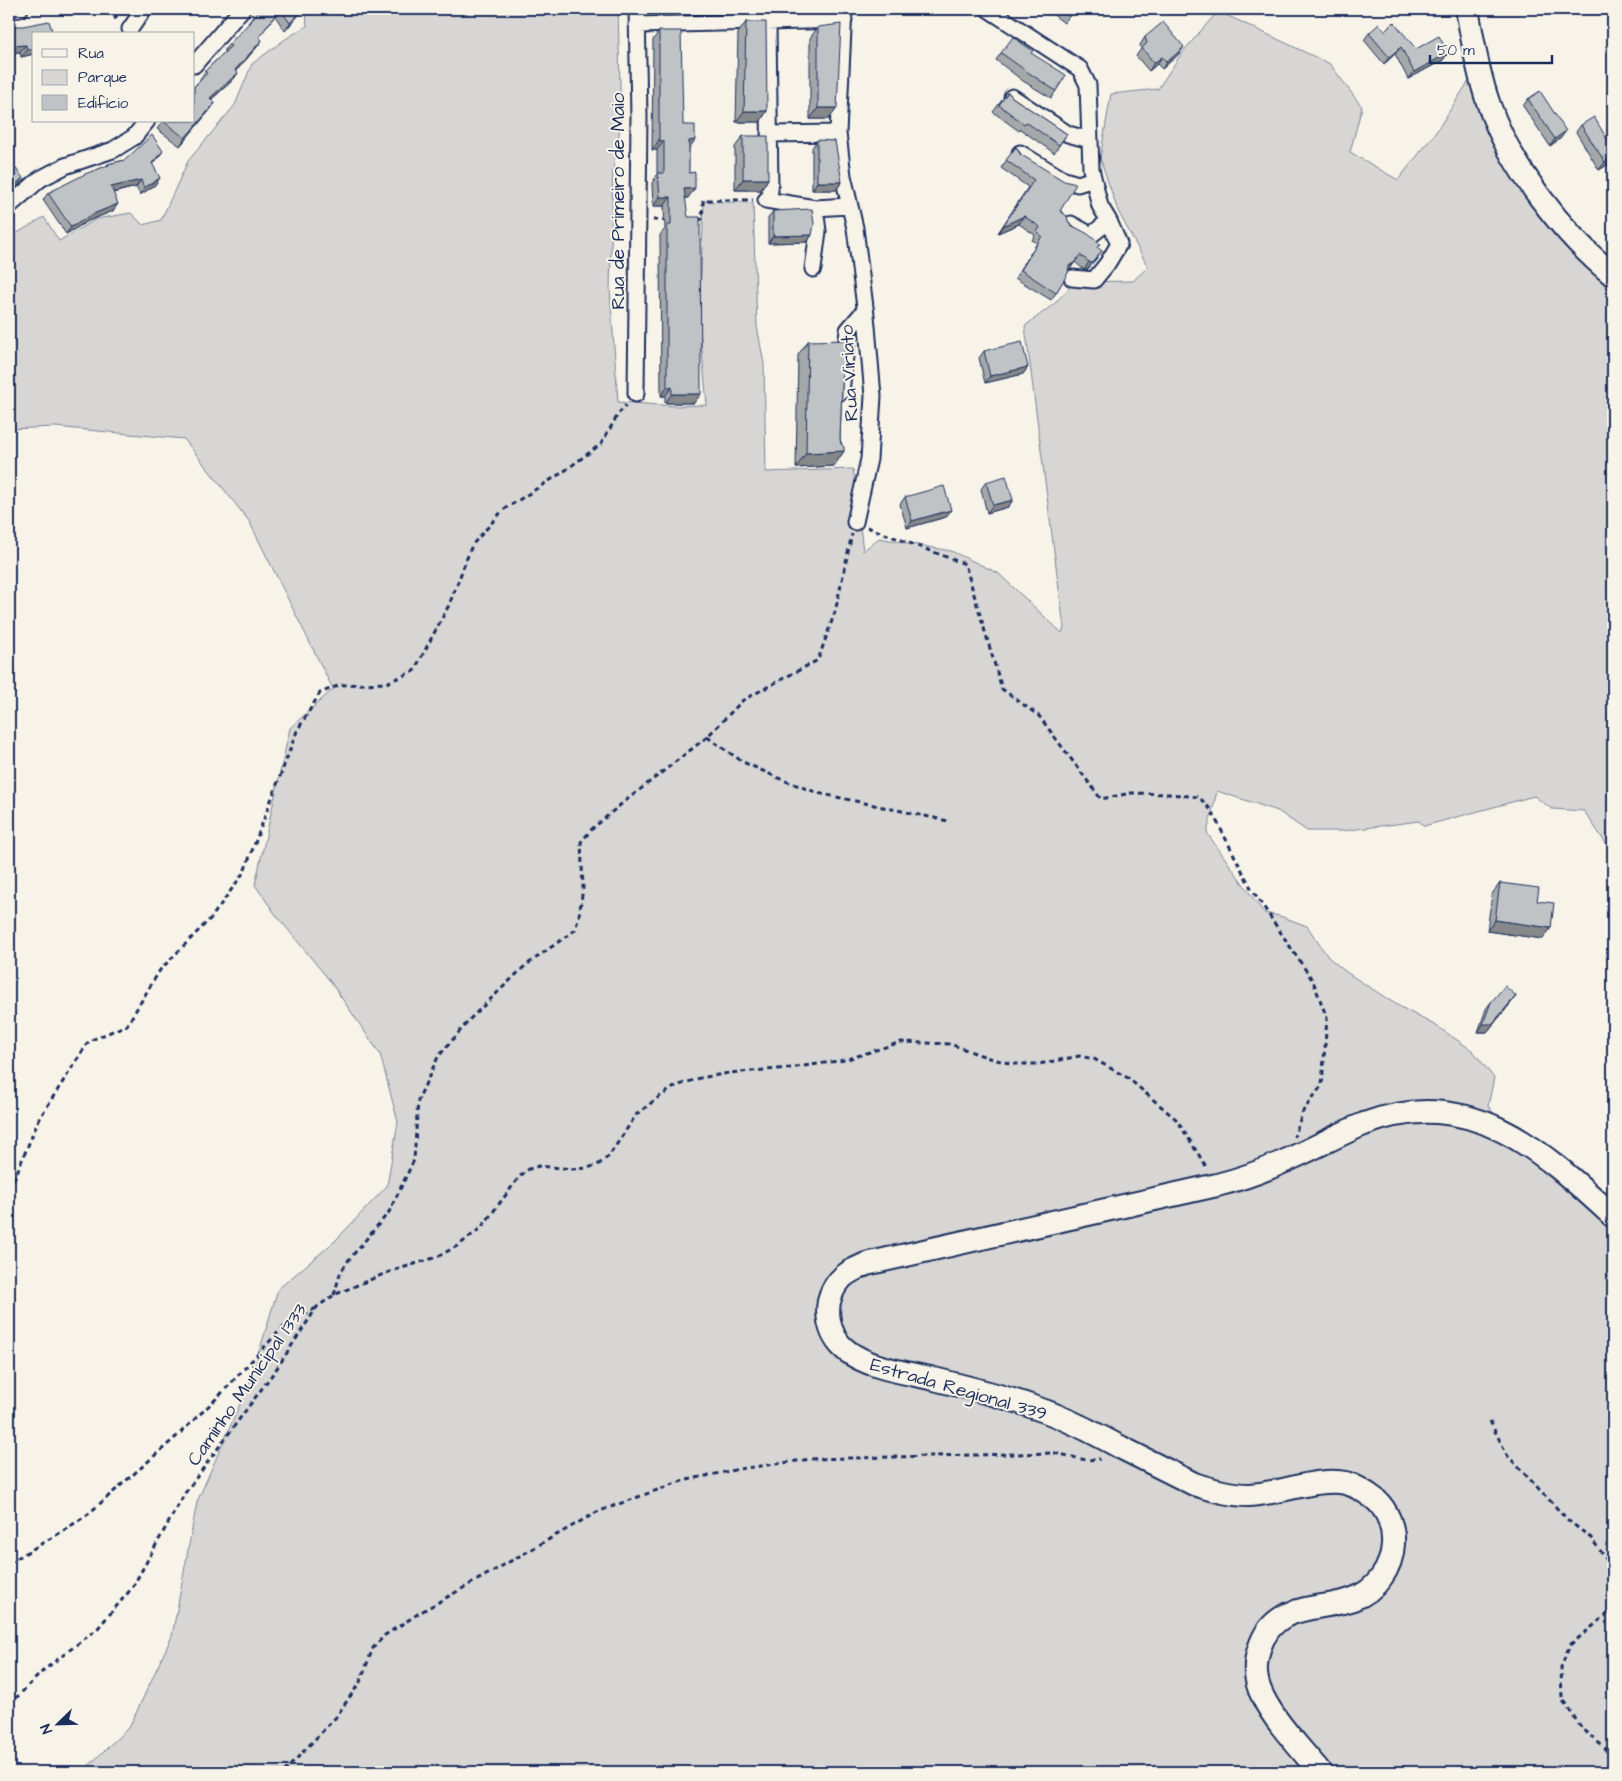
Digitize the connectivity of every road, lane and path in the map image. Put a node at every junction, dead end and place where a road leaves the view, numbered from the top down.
1 (20, 9) edge
2 (100, 9) edge
3 (105, 9) edge
4 (144, 9) edge
5 (242, 9) edge
6 (637, 9) edge
7 (988, 9) edge
8 (1467, 9) edge
9 (9, 10) edge
10 (844, 14) edge
11 (768, 22) junction
12 (637, 25) junction
13 (130, 29) dead end
14 (195, 64) edge
15 (1012, 97) edge
16 (146, 122) edge
17 (838, 133) junction
18 (769, 134) junction
19 (1090, 140) junction
20 (1020, 153) edge
21 (1093, 179) junction
22 (768, 196) junction
23 (9, 206) edge
24 (849, 206) junction
25 (816, 208) junction
26 (638, 220) junction
27 (674, 220) edge
28 (692, 220) edge
29 (1109, 221) junction
30 (1071, 224) edge
31 (813, 269) dead end
32 (1613, 275) edge
33 (1072, 278) dead end
34 (865, 310) junction
35 (636, 394) joint
36 (841, 406) edge
37 (854, 522) junction
38 (707, 737) junction
39 (948, 821) dead end
40 (1285, 1162) junction
41 (1217, 1185) junction
42 (9, 1188) edge
43 (1613, 1216) edge
44 (334, 1295) junction
45 (317, 1307) junction
46 (1490, 1421) dead end
47 (1123, 1449) junction
48 (9, 1563) edge
49 (1613, 1568) edge
50 (1613, 1605) edge
51 (9, 1705) edge
52 (1613, 1765) edge
53 (284, 1772) edge
54 (1320, 1772) edge

1 - 9 street
2 - 3 path
4 - 13 street
5 - 14 street
6 - 12 street, Rua de Primeiro de Maio
7 - 19 street
8 - 32 main road
10 - 11 street
10 - 17 street, Rua Viriato
11 - 12 street
11 - 18 street
12 - 26 street, Rua de Primeiro de Maio
15 - 19 street
16 - 23 street
17 - 18 street
17 - 24 street, Rua Viriato
18 - 22 street
19 - 21 street
20 - 21 street
21 - 29 street
22 - 25 street
22 - 28 path
24 - 25 street
24 - 34 street, Rua Viriato
25 - 31 street
26 - 27 path
26 - 35 street, Rua de Primeiro de Maio
29 - 30 street
29 - 33 street
34 - 36 street, Rua Viriato
34 - 37 street, Rua Viriato
35 - 42 path
37 - 38 path
37 - 40 path
38 - 39 path
38 - 44 path
40 - 41 main road, Estrada Regional 339
40 - 43 main road, Estrada Regional 339
41 - 44 path, Caminho Municipal 1333
41 - 47 main road, Estrada Regional 339
44 - 45 path, Caminho Municipal 1333
45 - 48 path
45 - 51 path, Caminho Municipal 1333
46 - 49 path
47 - 53 path
47 - 54 main road, Estrada Regional 339
50 - 52 path

